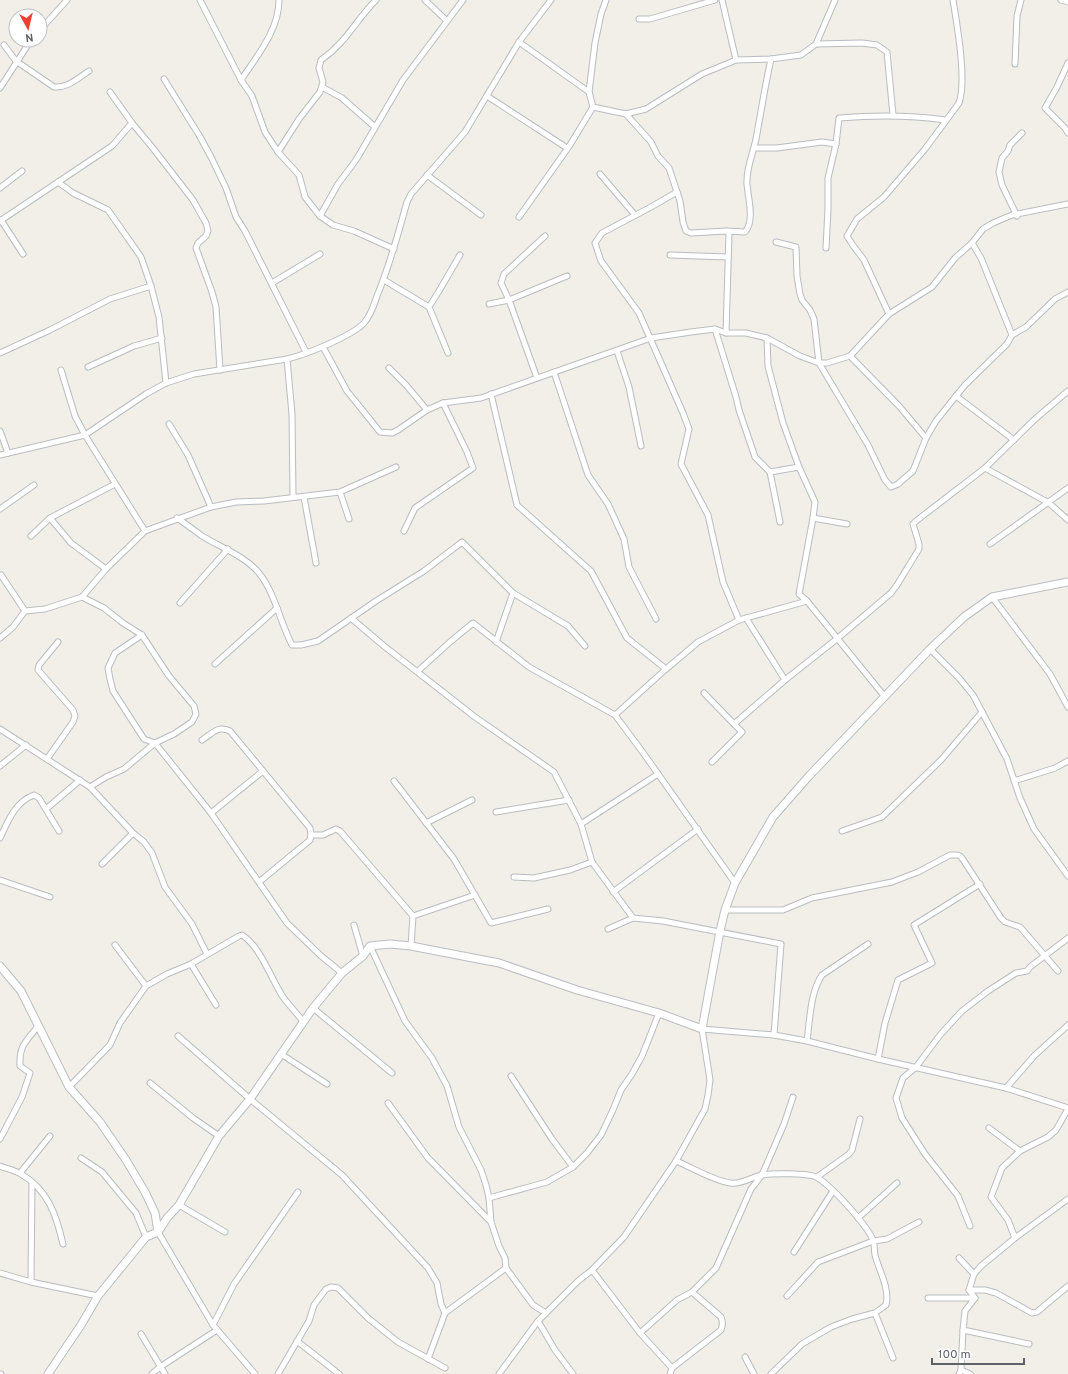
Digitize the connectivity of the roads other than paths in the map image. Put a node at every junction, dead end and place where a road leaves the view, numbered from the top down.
1 (66, 0) edge
2 (200, 0) edge
3 (279, 0) edge
4 (376, 0) edge
5 (425, 0) edge
6 (463, 0) edge
7 (551, 0) edge
8 (606, 0) edge
9 (714, 0) edge
10 (722, 0) edge
11 (835, 0) edge
12 (953, 0) edge
13 (1021, 0) edge
14 (1061, 0) edge
15 (1068, 2) edge
16 (640, 19) dead end
17 (48, 21) edge
18 (447, 21) junction
19 (519, 42) junction
20 (816, 44) junction
21 (4, 45) dead end
22 (25, 48) edge
23 (736, 60) junction
24 (771, 60) junction
25 (16, 61) junction
26 (1068, 63) edge
27 (1015, 64) dead end
28 (89, 71) dead end
29 (164, 80) dead end
30 (241, 80) junction
31 (322, 87) junction
32 (0, 88) edge
33 (110, 92) dead end
34 (589, 92) junction
35 (487, 96) junction
36 (593, 107) junction
37 (626, 114) junction
38 (893, 115) junction
39 (946, 120) junction
40 (132, 124) junction
41 (375, 127) junction
42 (1022, 133) dead end
43 (1068, 133) edge
44 (836, 144) junction
45 (567, 148) junction
46 (754, 148) junction
47 (278, 152) junction
48 (22, 171) dead end
49 (600, 174) dead end
50 (427, 175) junction
51 (58, 182) junction
52 (0, 188) edge
53 (677, 192) junction
54 (1068, 204) edge
55 (481, 215) dead end
56 (635, 215) junction
57 (320, 216) junction
58 (1016, 216) junction
59 (519, 217) dead end
60 (1, 220) edge
61 (726, 231) junction
62 (545, 236) dead end
63 (776, 242) dead end
64 (972, 243) junction
65 (826, 248) dead end
66 (394, 249) junction
67 (23, 254) dead end
68 (320, 254) dead end
69 (460, 255) dead end
70 (670, 255) dead end
71 (728, 257) junction
72 (567, 276) dead end
73 (384, 280) junction
74 (272, 283) junction
75 (151, 286) junction
76 (1068, 292) edge
77 (509, 300) junction
78 (488, 304) dead end
79 (429, 306) junction
80 (889, 314) junction
81 (715, 329) junction
82 (726, 332) junction
83 (1012, 336) junction
84 (162, 338) junction
85 (651, 338) junction
86 (767, 338) junction
87 (323, 347) junction
88 (617, 351) junction
89 (306, 352) junction
90 (0, 353) edge
91 (448, 353) dead end
92 (850, 356) junction
93 (287, 359) junction
94 (819, 363) junction
95 (88, 367) dead end
96 (389, 368) dead end
97 (61, 370) dead end
98 (220, 370) junction
99 (554, 372) junction
100 (537, 378) junction
101 (166, 383) junction
102 (1068, 391) edge
103 (491, 394) junction
104 (956, 396) junction
105 (443, 403) junction
106 (427, 410) junction
107 (169, 424) dead end
108 (0, 431) edge
109 (85, 436) junction
110 (926, 438) junction
111 (1014, 440) junction
112 (641, 446) dead end
113 (8, 453) junction
114 (0, 454) edge
115 (396, 467) dead end
116 (799, 467) junction
117 (985, 468) junction
118 (770, 472) junction
119 (115, 484) junction
120 (34, 485) dead end
121 (1068, 488) edge
122 (340, 492) junction
123 (293, 497) junction
124 (304, 497) junction
125 (1049, 503) junction
126 (211, 507) junction
127 (0, 509) edge
128 (50, 518) junction
129 (177, 518) junction
130 (813, 518) junction
131 (349, 519) dead end
132 (1068, 520) edge
133 (780, 522) dead end
134 (847, 524) dead end
135 (145, 531) junction
136 (404, 531) dead end
137 (31, 536) dead end
138 (990, 544) dead end
139 (228, 548) junction
140 (316, 563) dead end
141 (106, 570) junction
142 (1, 575) edge
143 (1068, 582) edge
144 (513, 593) junction
145 (82, 597) junction
146 (992, 597) junction
147 (807, 602) junction
148 (180, 603) dead end
149 (277, 608) junction
150 (25, 611) junction
151 (351, 618) junction
152 (746, 618) junction
153 (656, 619) dead end
154 (739, 620) junction
155 (142, 635) junction
156 (0, 638) edge
157 (838, 638) junction
158 (58, 642) dead end
159 (496, 642) junction
160 (585, 646) dead end
161 (930, 649) junction
162 (215, 664) dead end
163 (666, 669) junction
164 (418, 671) junction
165 (785, 680) junction
166 (704, 693) dead end
167 (885, 697) junction
168 (1068, 707) edge
169 (982, 712) junction
170 (615, 715) junction
171 (734, 724) junction
172 (0, 729) edge
173 (202, 740) dead end
174 (155, 743) junction
175 (26, 745) junction
176 (47, 759) junction
177 (1068, 761) edge
178 (712, 762) dead end
179 (0, 766) edge
180 (263, 771) junction
181 (658, 774) junction
182 (80, 780) junction
183 (394, 781) dead end
184 (1014, 781) junction
185 (90, 787) junction
186 (472, 800) dead end
187 (569, 800) junction
188 (46, 809) junction
189 (496, 812) dead end
190 (212, 813) junction
191 (426, 823) junction
192 (581, 824) junction
193 (698, 830) junction
194 (59, 831) dead end
195 (842, 831) dead end
196 (133, 833) junction
197 (311, 835) junction
198 (0, 838) edge
199 (592, 862) junction
200 (102, 864) dead end
201 (1068, 876) edge
202 (514, 877) dead end
203 (0, 880) edge
204 (259, 882) junction
205 (735, 883) junction
206 (980, 884) junction
207 (613, 892) junction
208 (475, 895) junction
209 (50, 897) dead end
210 (548, 909) dead end
211 (725, 910) junction
212 (413, 916) junction
213 (633, 918) junction
214 (354, 925) dead end
215 (608, 929) dead end
216 (720, 931) junction
217 (1068, 938) edge
218 (868, 944) dead end
219 (115, 945) dead end
220 (370, 946) junction
221 (411, 946) junction
222 (207, 954) junction
223 (1045, 955) junction
224 (363, 956) junction
225 (190, 964) junction
226 (0, 966) edge
227 (1058, 972) dead end
228 (342, 973) junction
229 (146, 986) junction
230 (216, 1005) dead end
231 (313, 1008) junction
232 (659, 1013) junction
233 (303, 1021) junction
234 (1068, 1025) edge
235 (38, 1026) junction
236 (702, 1029) junction
237 (774, 1035) junction
238 (178, 1036) dead end
239 (807, 1041) junction
240 (281, 1054) junction
241 (878, 1059) junction
242 (916, 1067) junction
243 (392, 1073) dead end
244 (511, 1076) dead end
245 (150, 1083) dead end
246 (327, 1084) dead end
247 (68, 1087) junction
248 (1006, 1088) junction
249 (793, 1097) dead end
250 (250, 1099) junction
251 (388, 1103) dead end
252 (1068, 1109) edge
253 (860, 1119) dead end
254 (989, 1128) dead end
255 (50, 1136) dead end
256 (219, 1136) junction
257 (0, 1139) edge
258 (1020, 1151) junction
259 (81, 1158) dead end
260 (676, 1161) junction
261 (0, 1166) edge
262 (573, 1167) junction
263 (20, 1173) junction
264 (762, 1175) junction
265 (817, 1178) junction
266 (32, 1182) junction
267 (897, 1183) dead end
268 (833, 1191) junction
269 (298, 1192) dead end
270 (489, 1198) junction
271 (1068, 1199) edge
272 (179, 1205) junction
273 (858, 1218) junction
274 (491, 1222) junction
275 (919, 1222) dead end
276 (970, 1226) dead end
277 (158, 1232) junction
278 (225, 1232) dead end
279 (146, 1237) junction
280 (1015, 1238) junction
281 (873, 1241) junction
282 (63, 1244) dead end
283 (794, 1252) dead end
284 (959, 1258) dead end
285 (506, 1268) junction
286 (592, 1270) junction
287 (0, 1273) edge
288 (974, 1274) junction
289 (31, 1282) junction
290 (1068, 1286) edge
291 (969, 1290) junction
292 (692, 1292) junction
293 (98, 1296) junction
294 (787, 1296) dead end
295 (928, 1298) dead end
296 (975, 1298) junction
297 (445, 1313) junction
298 (546, 1313) junction
299 (875, 1313) junction
300 (538, 1321) junction
301 (213, 1325) junction
302 (217, 1330) junction
303 (963, 1330) junction
304 (640, 1333) junction
305 (141, 1334) dead end
306 (297, 1341) junction
307 (1029, 1344) dead end
308 (745, 1357) dead end
309 (893, 1358) dead end
310 (428, 1359) junction
311 (160, 1367) junction
312 (444, 1368) dead end
313 (672, 1368) junction
314 (960, 1372) edge
315 (48, 1374) edge
316 (152, 1374) edge
317 (165, 1374) edge
318 (254, 1374) edge
319 (278, 1374) edge
320 (339, 1374) edge
321 (499, 1374) edge
322 (573, 1374) edge
323 (670, 1374) edge
324 (754, 1374) edge
325 (771, 1374) edge
326 (970, 1374) edge

1 - 17 street
2 - 30 street
3 - 30 street
4 - 31 street
5 - 18 street
6 - 18 street
7 - 19 street
8 - 34 street
9 - 16 street
10 - 23 street
11 - 20 street
12 - 39 street
13 - 27 street
14 - 15 street
18 - 41 street
19 - 34 street
19 - 35 street
20 - 24 street
20 - 38 street
21 - 25 street
22 - 25 street
23 - 24 street
23 - 37 street
24 - 46 street
25 - 28 street
25 - 32 street
26 - 43 street
29 - 74 street
30 - 47 street
31 - 41 street
31 - 47 street
33 - 40 street
34 - 36 street
35 - 45 street
35 - 50 street
36 - 37 street
36 - 45 street
37 - 53 street
38 - 39 street
38 - 44 street
39 - 80 street
40 - 51 street
40 - 98 street
41 - 57 street
42 - 58 street
44 - 46 street
44 - 65 street
45 - 59 street
46 - 61 street
47 - 57 street
48 - 52 street
49 - 56 street
50 - 55 street
50 - 66 street
51 - 60 street
51 - 75 street
53 - 56 street
53 - 61 street
54 - 58 street
56 - 85 street
57 - 66 street
58 - 64 street
60 - 67 street
61 - 71 street
62 - 77 street
63 - 94 street
64 - 80 street
64 - 83 street
66 - 73 street
68 - 74 street
69 - 79 street
70 - 71 street
71 - 82 street
72 - 77 street
73 - 79 street
73 - 87 street
74 - 89 street
75 - 84 street
75 - 90 street
76 - 83 street
77 - 78 street
77 - 100 street
79 - 91 street
80 - 92 street
81 - 82 street
81 - 85 street
81 - 118 street
82 - 86 street
83 - 104 street
84 - 95 street
84 - 101 street
85 - 88 street
85 - 154 street
86 - 94 street
86 - 116 street
87 - 89 street
87 - 106 street
88 - 99 street
88 - 112 street
89 - 93 street
92 - 94 street
92 - 110 street
93 - 98 street
93 - 123 street
94 - 110 street
96 - 106 street
97 - 109 street
98 - 101 street
99 - 100 street
99 - 153 street
100 - 103 street
101 - 109 street
102 - 111 street
103 - 105 street
103 - 163 street
104 - 110 street
104 - 111 street
105 - 106 street
105 - 136 street
107 - 126 street
108 - 113 street
109 - 113 street
109 - 119 street
111 - 117 street
113 - 114 street
115 - 122 street
116 - 118 street
116 - 130 street
117 - 125 street
117 - 157 street
118 - 133 street
119 - 128 street
119 - 135 street
120 - 127 street
121 - 125 street
122 - 124 street
122 - 131 street
123 - 124 street
123 - 126 street
124 - 140 street
125 - 132 street
125 - 138 street
126 - 129 street
128 - 137 street
128 - 141 street
129 - 135 street
129 - 139 street
130 - 134 street
130 - 147 street
135 - 141 street
139 - 148 street
139 - 149 street
141 - 145 street
142 - 150 street
143 - 146 street
144 - 151 street
144 - 159 street
144 - 160 street
145 - 150 street
145 - 155 street
146 - 161 street
146 - 168 street
147 - 152 street
147 - 157 street
149 - 151 street
149 - 162 street
150 - 156 street
151 - 164 street
152 - 154 street
152 - 165 street
154 - 163 street
155 - 174 street
155 - 174 street
157 - 165 street
157 - 167 street
158 - 176 street
159 - 164 street
159 - 170 street
161 - 167 street
161 - 169 street
163 - 170 street
164 - 187 street
165 - 171 street
166 - 171 street
167 - 205 street
169 - 184 street
169 - 195 street
170 - 181 street
171 - 178 street
172 - 175 street
173 - 180 street
174 - 185 street
174 - 190 street
175 - 176 street
175 - 179 street
176 - 182 street
177 - 184 street
180 - 190 street
180 - 197 street
181 - 192 street
181 - 193 street
182 - 185 street
182 - 188 street
183 - 191 street
184 - 201 street
185 - 196 street
186 - 191 street
187 - 189 street
187 - 192 street
188 - 194 street
188 - 198 street
190 - 204 street
191 - 208 street
192 - 199 street
193 - 205 street
193 - 207 street
196 - 200 street
196 - 222 street
197 - 204 street
197 - 212 street
199 - 202 street
199 - 207 street
203 - 209 street
204 - 228 street
205 - 211 street
206 - 211 street
206 - 223 street
206 - 241 street
207 - 213 street
208 - 210 street
208 - 212 street
211 - 216 street
212 - 221 street
213 - 215 street
213 - 216 street
214 - 224 street
216 - 236 street
216 - 237 street
217 - 223 street
218 - 239 street
219 - 229 street
220 - 221 street
220 - 224 street
220 - 270 street
221 - 232 street
222 - 225 street
222 - 233 street
223 - 227 street
223 - 242 street
224 - 228 street
225 - 229 street
225 - 230 street
226 - 235 street
228 - 231 street
229 - 247 street
231 - 233 street
231 - 243 street
232 - 236 street
232 - 262 street
233 - 240 street
234 - 248 street
235 - 247 street
235 - 257 street
236 - 237 street
236 - 260 street
237 - 239 street
238 - 250 street
239 - 241 street
240 - 246 street
240 - 250 street
241 - 242 street
242 - 248 street
242 - 276 street
244 - 262 street
245 - 256 street
247 - 277 street
248 - 252 street
249 - 264 street
250 - 256 street
250 - 297 street
251 - 274 street
252 - 258 street
253 - 265 street
254 - 258 street
255 - 263 street
256 - 272 street
258 - 280 street
259 - 279 street
260 - 264 street
260 - 286 street
261 - 263 street
262 - 270 street
263 - 266 street
264 - 265 street
264 - 292 street
265 - 268 street
266 - 282 street
266 - 289 street
267 - 273 street
268 - 273 street
268 - 283 street
269 - 301 street
270 - 274 street
271 - 280 street
272 - 277 street
272 - 278 street
273 - 281 street
274 - 285 street
275 - 281 street
277 - 279 street
277 - 301 street
279 - 293 street
280 - 288 street
281 - 294 street
281 - 299 street
284 - 288 street
285 - 297 street
285 - 298 street
286 - 298 street
286 - 304 street
287 - 289 street
288 - 291 street
289 - 293 street
290 - 291 street
291 - 296 street
292 - 304 street
292 - 313 street
293 - 315 street
295 - 296 street
296 - 303 street
297 - 310 street
298 - 300 street
299 - 309 street
299 - 325 street
300 - 321 street
300 - 322 street
301 - 302 street
302 - 311 street
302 - 318 street
303 - 307 street
303 - 314 street
304 - 313 street
305 - 311 street
306 - 310 street
306 - 319 street
306 - 320 street
308 - 324 street
310 - 312 street
311 - 316 street
311 - 317 street
313 - 323 street
314 - 326 street

